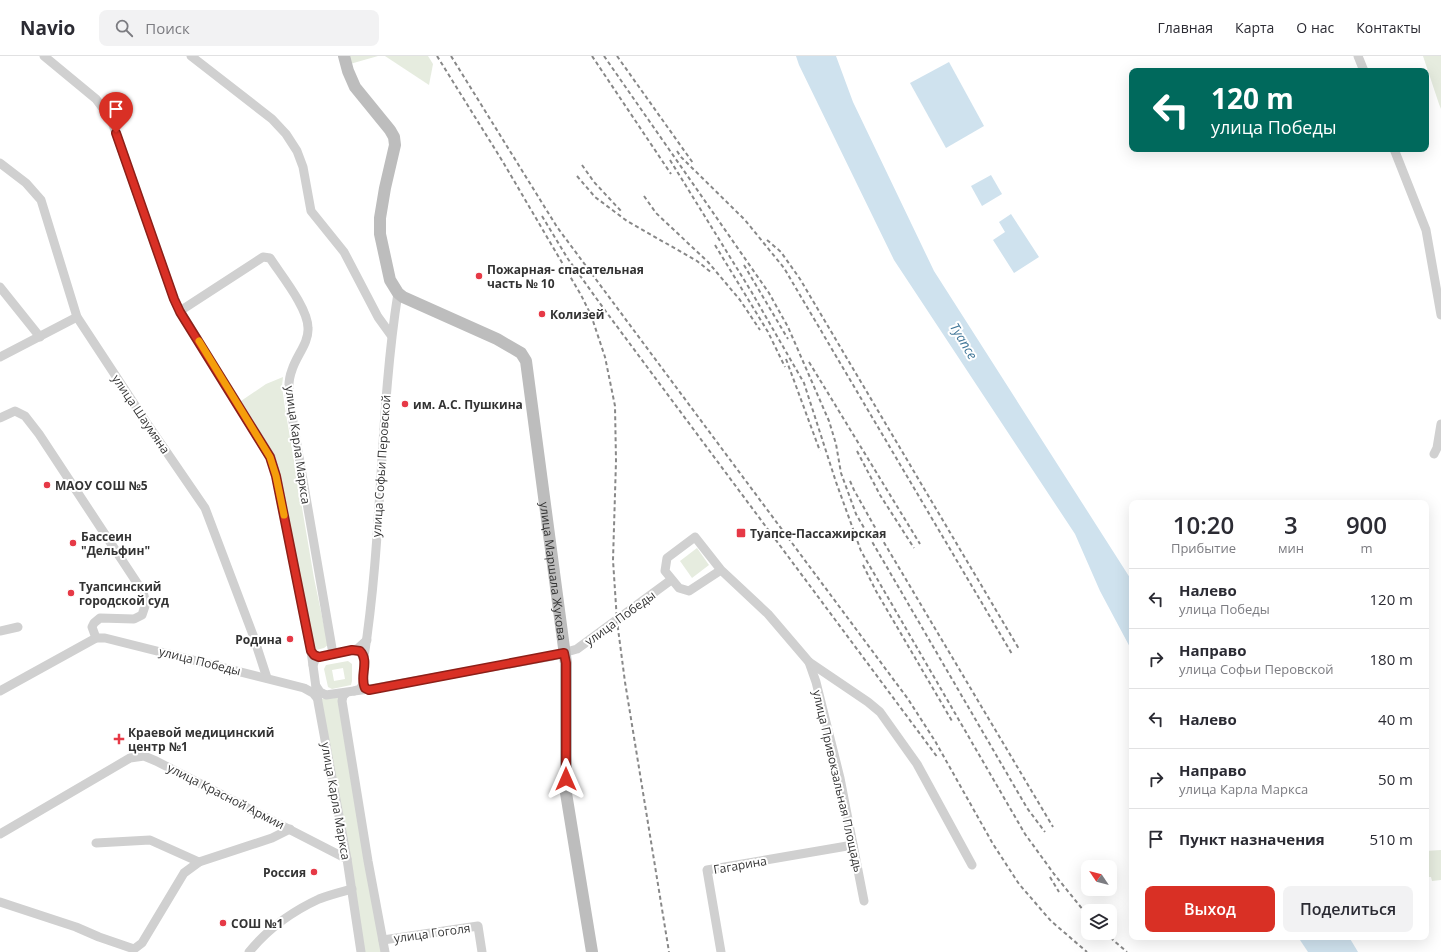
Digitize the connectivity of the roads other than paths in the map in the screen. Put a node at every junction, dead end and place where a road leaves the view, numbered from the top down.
1 (44, 56) edge
2 (191, 56) edge
3 (344, 56) edge
4 (1358, 56) edge
5 (1363, 68) edge
6 (1395, 152) edge
7 (0, 163) edge
8 (0, 287) edge
9 (398, 293) junction
10 (180, 312) junction
11 (1441, 315) edge
12 (77, 317) junction
13 (391, 335) junction
14 (40, 337) junction
15 (0, 357) edge
16 (0, 418) edge
17 (1441, 424) edge
18 (1434, 454) dead end
19 (720, 570) junction
20 (671, 580) junction
21 (18, 627) dead end
22 (0, 632) edge
23 (96, 638) junction
24 (367, 640) junction
25 (352, 650) junction
26 (311, 651) junction
27 (564, 653) junction
28 (333, 654) junction
29 (319, 657) junction
30 (364, 657) junction
31 (808, 662) junction
32 (313, 665) junction
33 (267, 678) junction
34 (366, 687) junction
35 (315, 690) junction
36 (0, 691) edge
37 (350, 692) junction
38 (290, 829) junction
39 (0, 834) edge
40 (96, 843) dead end
41 (853, 845) junction
42 (347, 859) junction
43 (199, 862) junction
44 (972, 865) dead end
45 (352, 889) junction
46 (864, 901) dead end
47 (0, 902) edge
48 (383, 940) junction
49 (250, 952) edge
50 (361, 952) edge
51 (385, 952) edge
52 (482, 952) edge
53 (592, 952) edge
54 (721, 952) edge

1 - 10 street, улица Карла Маркса
2 - 13 street
3 - 9 main road
4 - 5 street
6 - 11 street
7 - 12 street, улица Шаумяна
8 - 14 street
9 - 13 street, улица Софьи Перовской
9 - 27 main road, улица Маршала Жукова
10 - 26 street, улица Карла Маркса
10 - 28 street, улица Карла Маркса
12 - 14 street
12 - 33 street, улица Шаумяна
13 - 24 street, улица Софьи Перовской
14 - 15 street
16 - 23 street
17 - 18 street
19 - 20 street
19 - 20 street, улица Привокзальная Площадь
19 - 31 street, улица Привокзальная Площадь
20 - 27 street, улица Победы
21 - 22 street
23 - 33 street, улица Победы
23 - 36 street
24 - 25 street
24 - 30 street, улица Софьи Перовской
25 - 28 street
25 - 30 street
26 - 29 street
26 - 32 street, улица Карла Маркса
27 - 34 street, улица Победы
27 - 53 main road, улица Маршала Жукова
28 - 29 street
29 - 32 street
30 - 34 street, улица Софьи Перовской
31 - 41 street, улица Привокзальная Площадь
31 - 44 street, улица Привокзальная Площадь
32 - 35 street, улица Карла Маркса
33 - 35 street, улица Победы
34 - 37 street
35 - 37 street
35 - 42 street, улица Карла Маркса
37 - 48 street, улица Карла Маркса
38 - 39 street, улица Красной Армии
38 - 42 street, улица Красной Армии
38 - 43 street
40 - 43 street
41 - 46 street, улица Привокзальная Площадь
41 - 54 street, Гагарина
42 - 45 street, улица Карла Маркса
43 - 47 street
45 - 49 street
45 - 50 street, улица Карла Маркса
48 - 51 street, улица Карла Маркса
48 - 52 street, улица Гоголя

